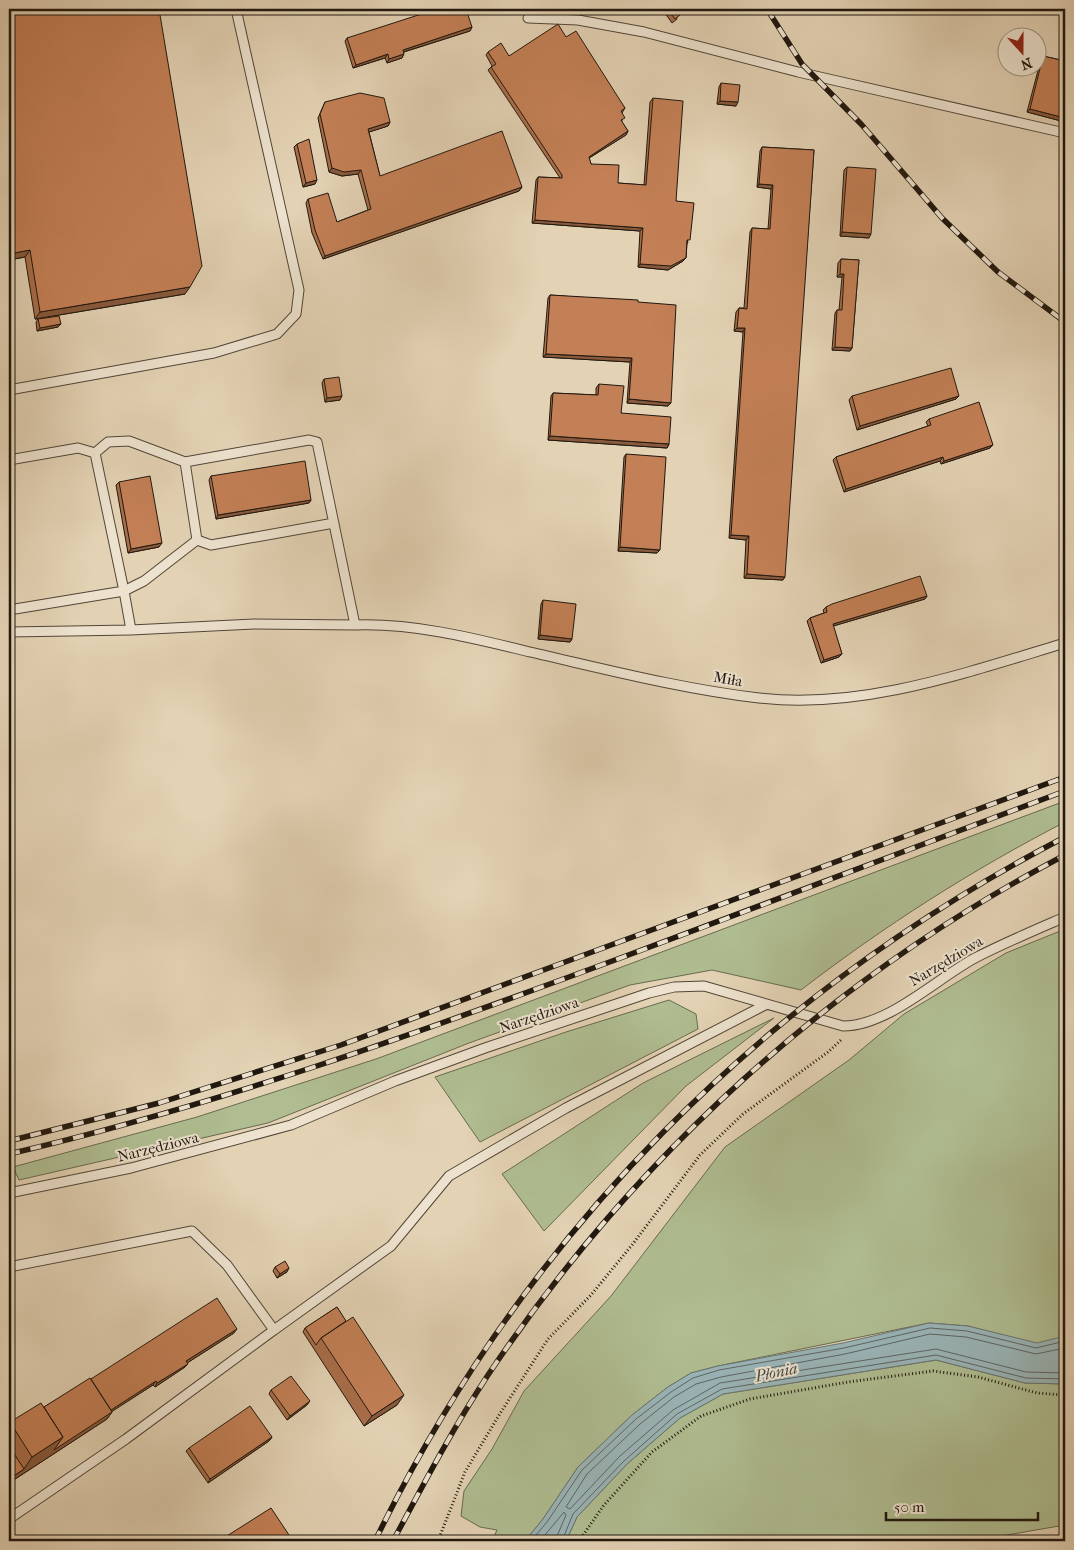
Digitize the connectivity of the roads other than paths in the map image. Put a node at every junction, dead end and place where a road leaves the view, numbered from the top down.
1 (236, 9) edge
2 (528, 18) dead end
3 (1065, 133) edge
4 (9, 390) edge
5 (96, 453) junction
6 (9, 460) edge
7 (185, 462) junction
8 (334, 523) junction
9 (197, 540) junction
10 (124, 591) junction
11 (9, 610) edge
12 (355, 625) junction
13 (131, 630) junction
14 (9, 632) edge
15 (1065, 643) edge
16 (1065, 917) edge
17 (765, 1004) junction
18 (9, 1193) edge
19 (9, 1267) edge
20 (274, 1330) junction
21 (9, 1519) edge

1 - 4 lane
2 - 3 lane
5 - 6 lane
5 - 7 lane
5 - 10 lane
7 - 8 lane
7 - 9 lane
8 - 9 lane
8 - 12 lane
9 - 10 lane
10 - 11 lane
10 - 13 lane
12 - 13 lane, Miła
12 - 15 lane, Miła
13 - 14 lane, Miła
16 - 17 lane, Narzędziowa
17 - 18 lane, Narzędziowa
17 - 20 lane
19 - 20 lane
20 - 21 lane

